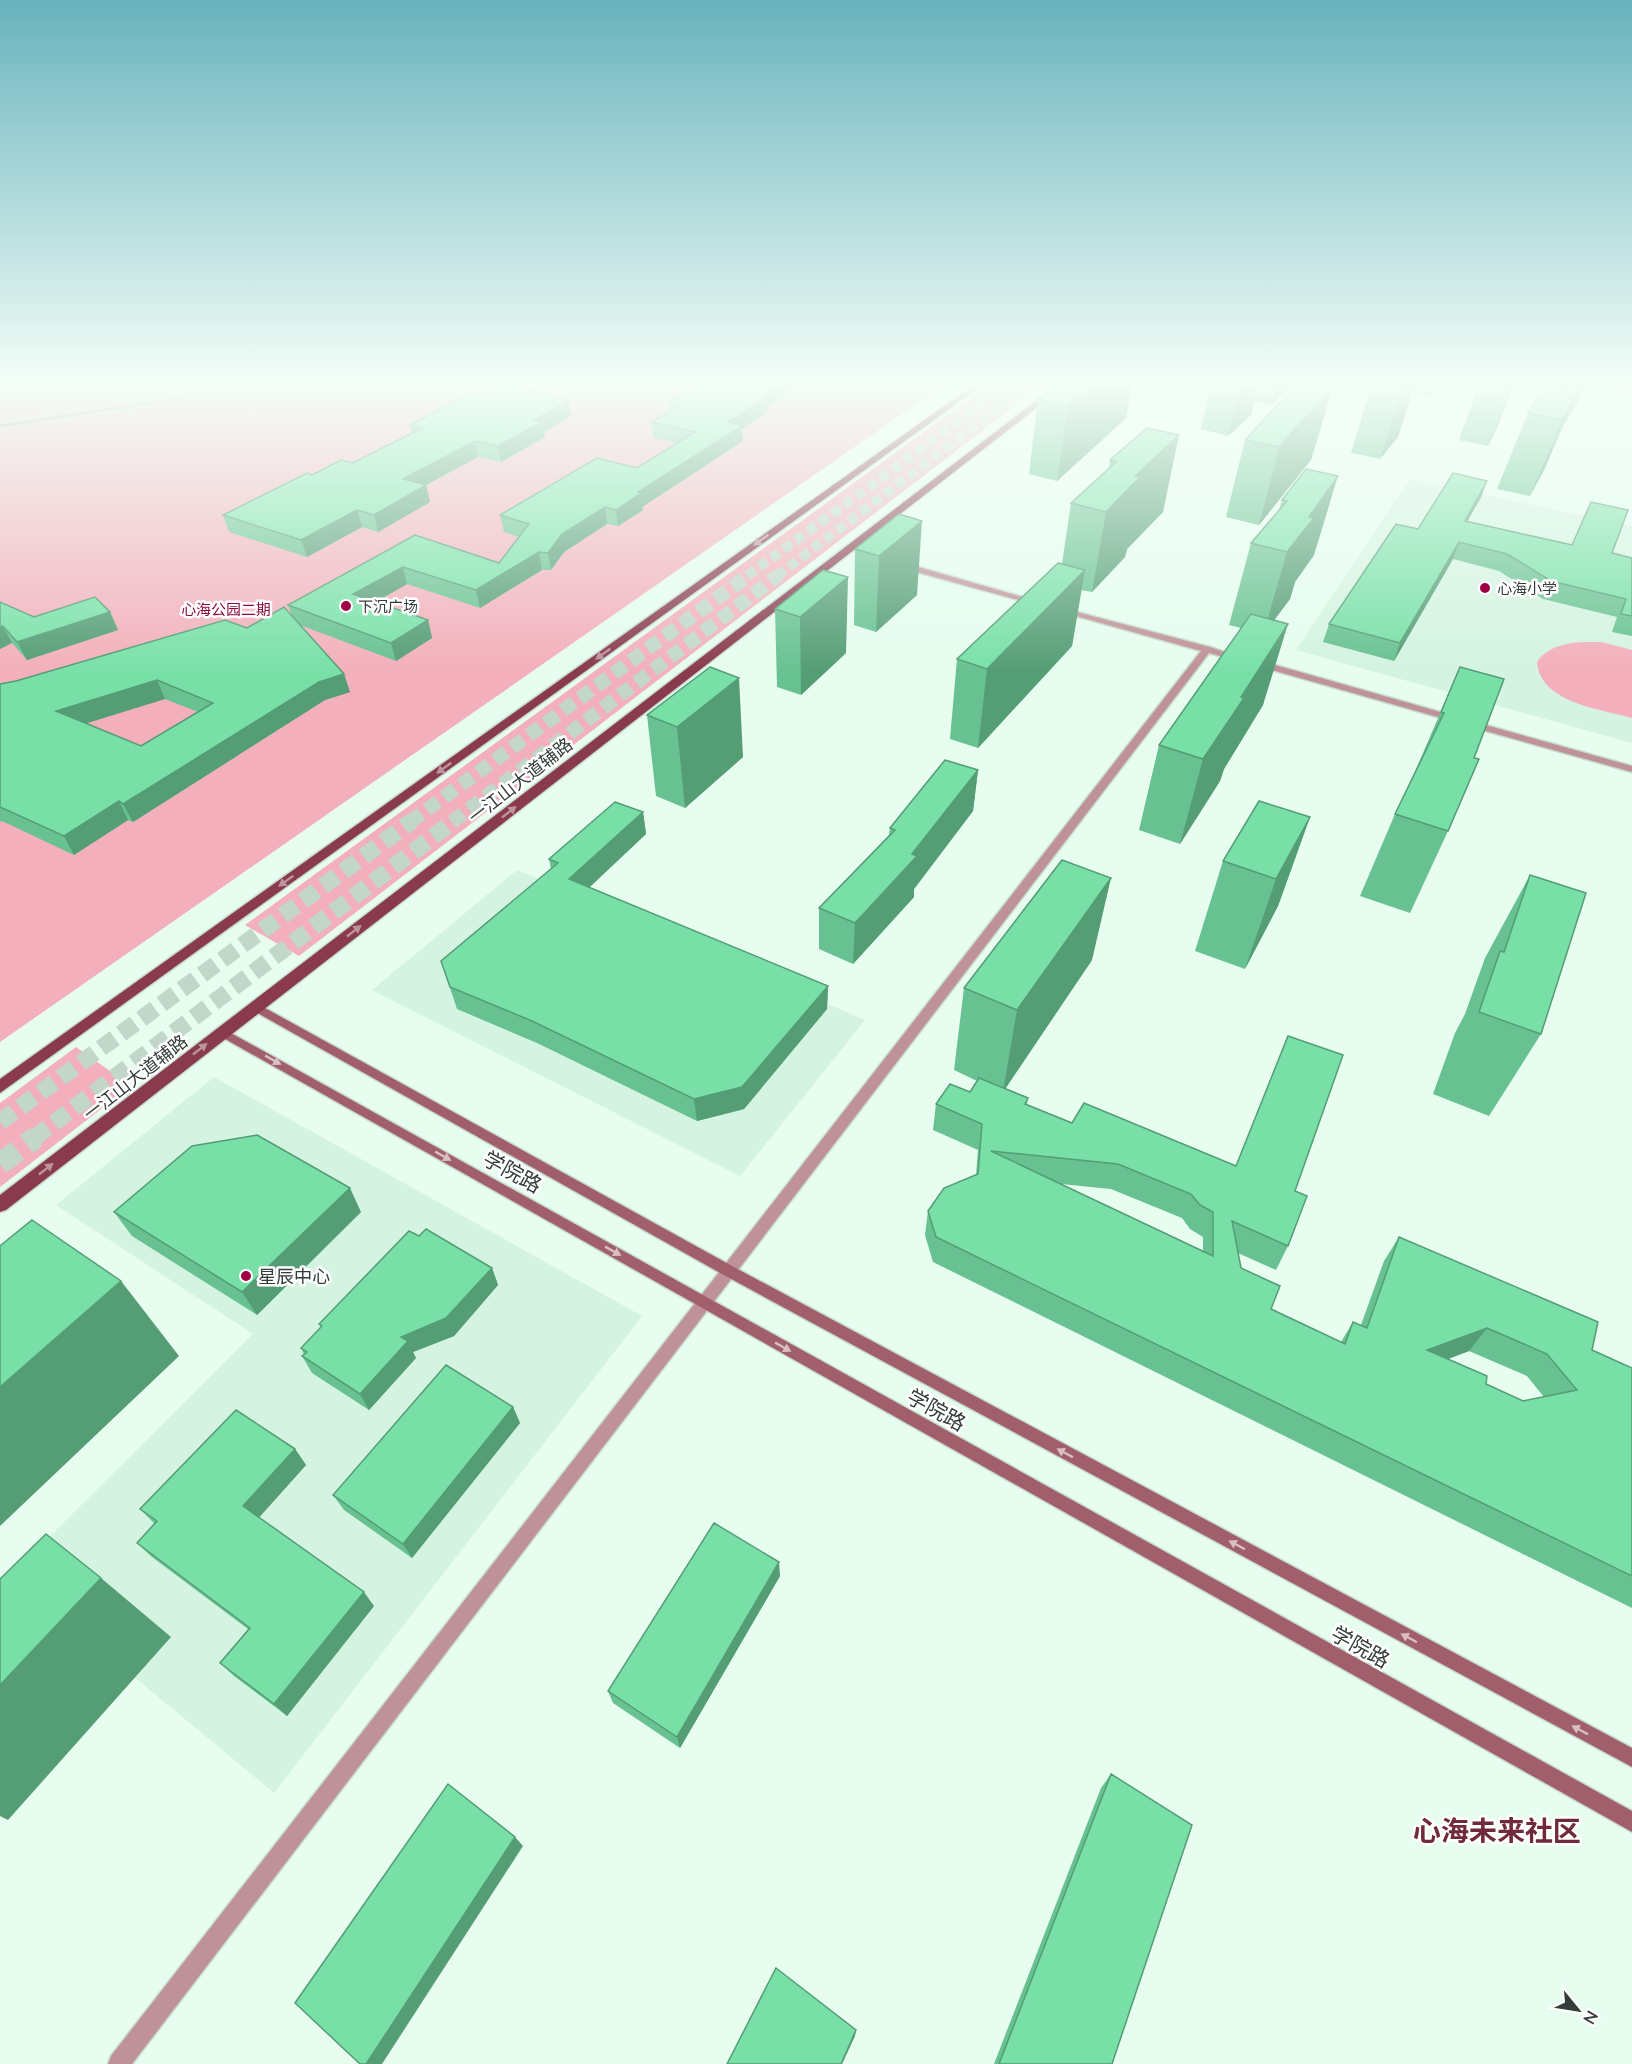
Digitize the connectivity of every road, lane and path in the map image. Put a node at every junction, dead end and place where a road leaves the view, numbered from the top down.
1 (846, 480) edge
2 (943, 480) edge
3 (892, 562) edge
4 (1207, 649) junction
5 (1632, 769) edge
6 (256, 1007) junction
7 (222, 1032) junction
8 (0, 1087) edge
9 (0, 1206) edge
10 (727, 1270) junction
11 (703, 1302) junction
12 (1632, 1758) edge
13 (1632, 1822) edge
14 (119, 2064) edge

1 -> 8 main road
6 -> 2 main road, 一江山大道辅路
3 - 4 street
4 - 5 street
4 - 10 street
6 - 7 main road, 一江山大道辅路
6 - 10 main road, 学院路
9 -> 7 main road, 一江山大道辅路
7 -> 11 main road, 学院路
10 - 11 street
12 -> 10 main road, 学院路
11 -> 13 main road, 学院路
11 - 14 street

